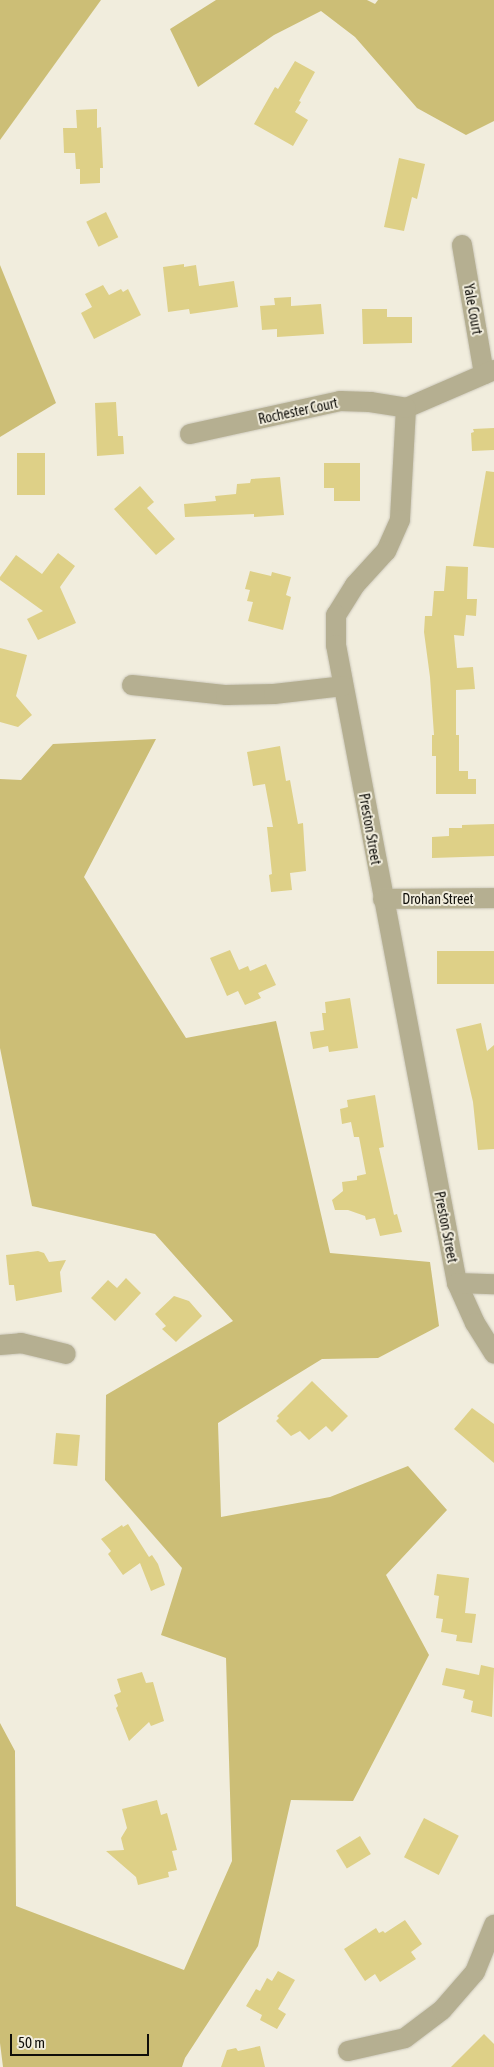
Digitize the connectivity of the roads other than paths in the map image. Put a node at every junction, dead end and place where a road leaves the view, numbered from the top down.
1 (462, 245) dead end
2 (489, 372) edge
3 (406, 408) junction
4 (190, 434) dead end
5 (132, 685) dead end
6 (344, 686) junction
7 (494, 898) edge
8 (383, 899) junction
9 (457, 1283) junction
10 (494, 1284) edge
11 (0, 1345) edge
12 (494, 1353) edge
13 (66, 1354) dead end
14 (494, 1925) edge
15 (348, 2051) dead end

1 - 2 street, Yale Court
2 - 3 street
3 - 4 street, Rochester Court
3 - 6 street, Preston Street
5 - 6 street
6 - 8 street, Preston Street
7 - 8 street, Drohan Street
8 - 9 street, Preston Street
9 - 10 street
9 - 12 street, Preston Street
11 - 13 street
14 - 15 street

